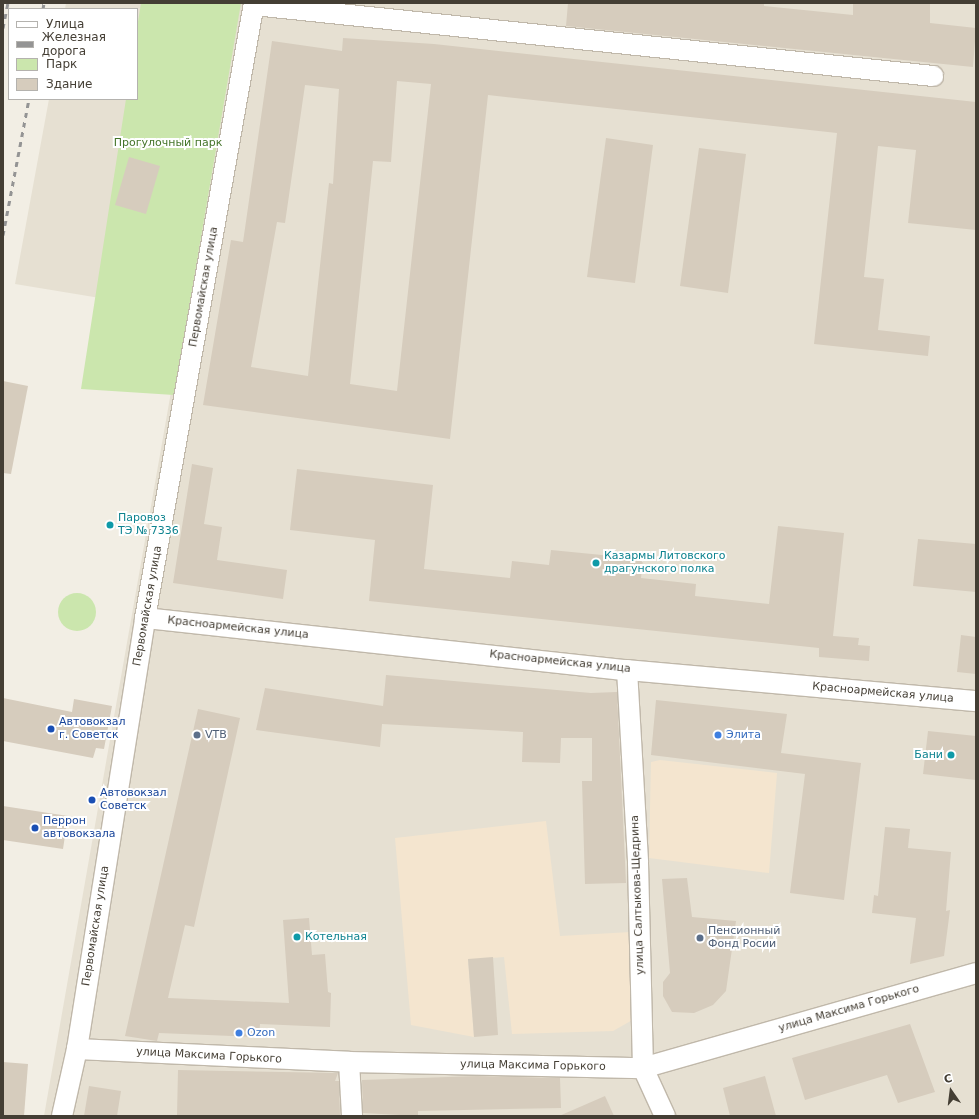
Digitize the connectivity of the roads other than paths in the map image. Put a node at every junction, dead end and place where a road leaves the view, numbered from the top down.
1 (254, 4) edge
2 (933, 76) dead end
3 (145, 618) junction
4 (627, 670) junction
5 (976, 701) edge
6 (976, 973) edge
7 (77, 1049) junction
8 (349, 1062) junction
9 (643, 1068) junction
10 (62, 1116) edge
11 (352, 1116) edge
12 (665, 1116) edge

1 - 2 street
1 - 3 street, Первомайская улица
3 - 4 street, Красноармейская улица
3 - 7 street, Первомайская улица
4 - 5 street, Красноармейская улица
4 - 9 street, улица Салтыкова-Щедрина
6 - 9 street, улица Максима Горького
7 - 8 street, улица Максима Горького
7 - 10 street, Первомайская улица
8 - 9 street, улица Максима Горького
8 - 11 street
9 - 12 street, улица Салтыкова-Щедрина

